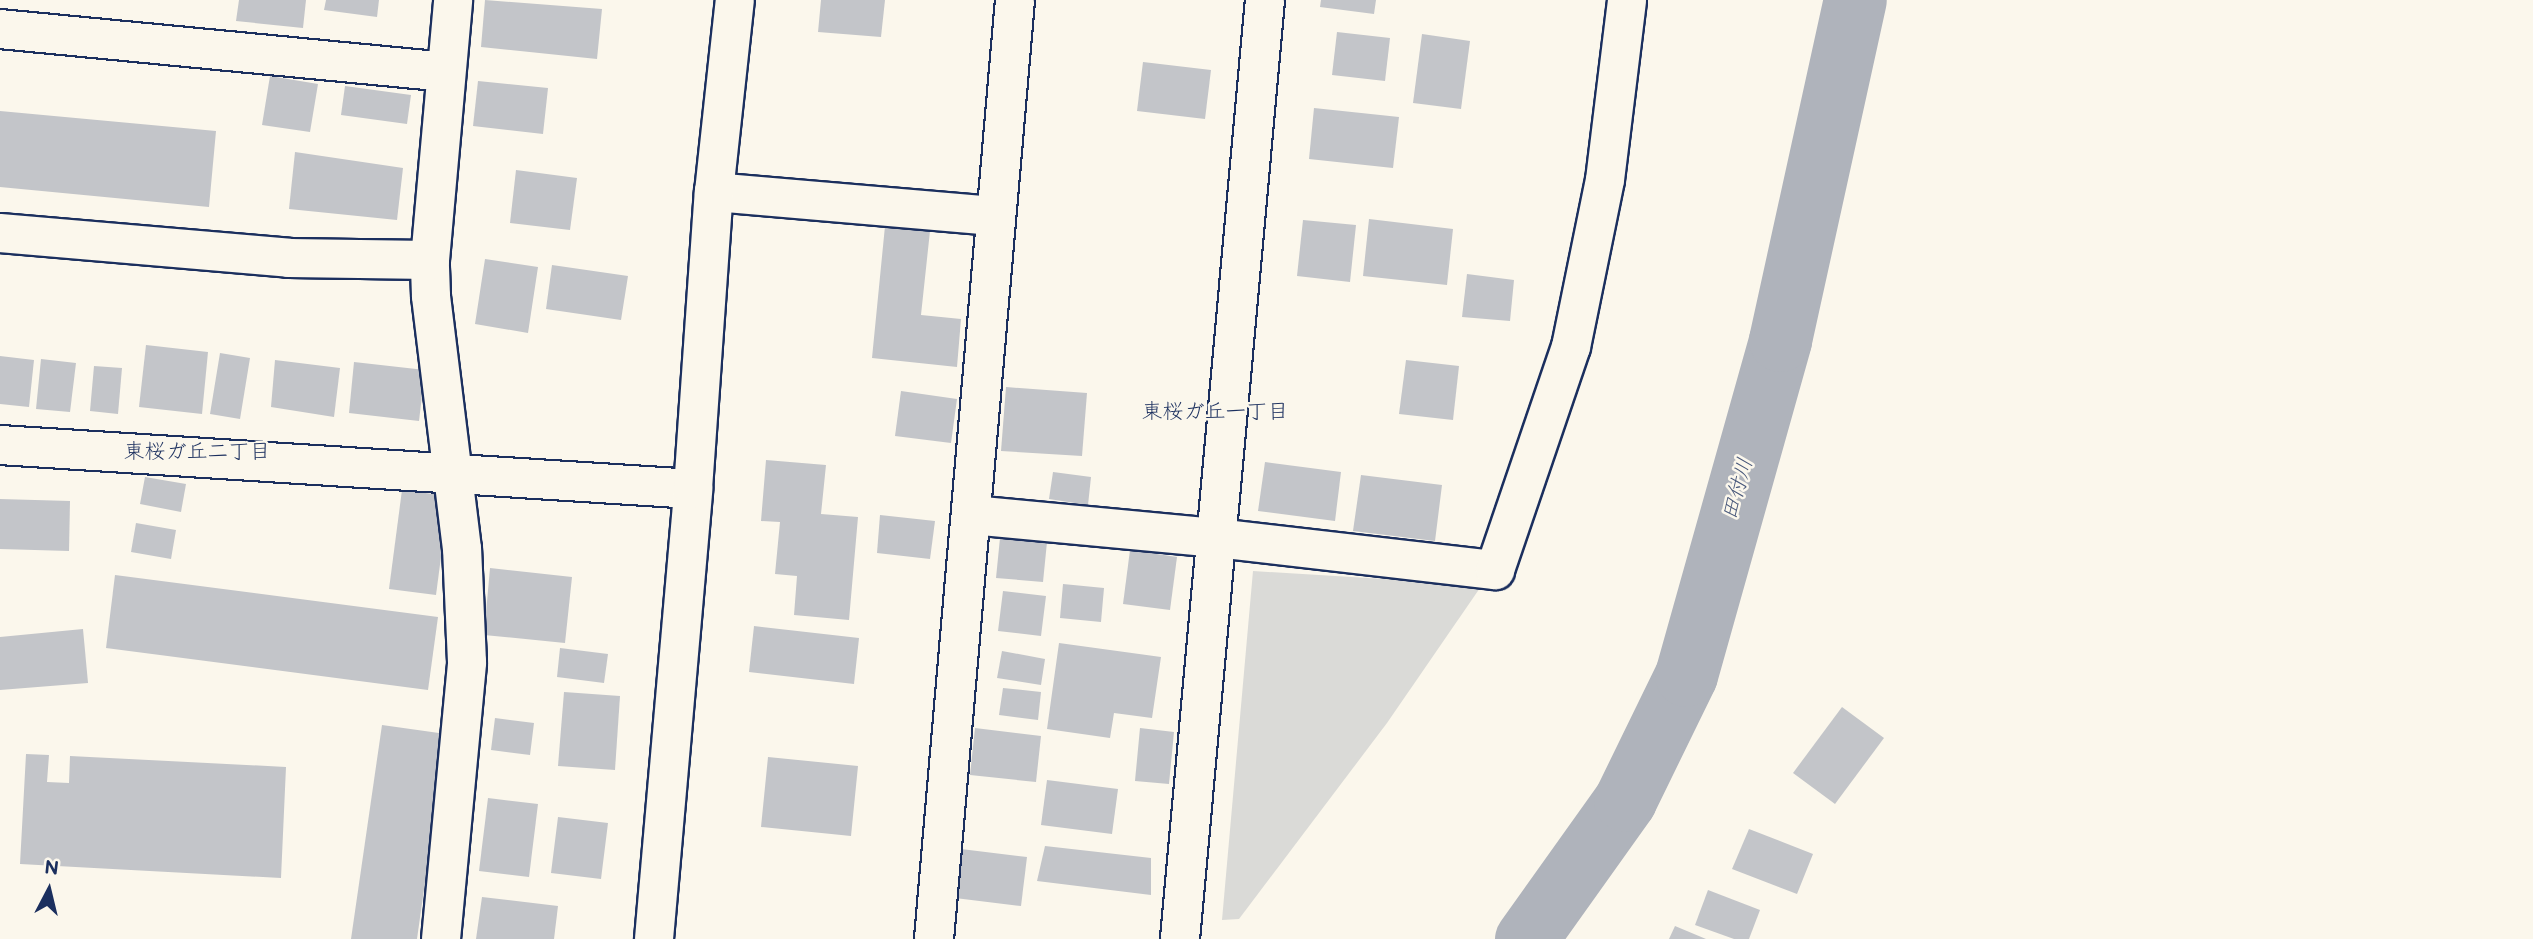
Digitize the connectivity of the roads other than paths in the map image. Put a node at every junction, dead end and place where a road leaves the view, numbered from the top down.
1 (453, 0) edge
2 (735, 0) edge
3 (1015, 0) edge
4 (1265, 0) edge
5 (1628, 0) edge
6 (0, 29) edge
7 (446, 72) junction
8 (714, 192) junction
9 (995, 216) junction
10 (0, 233) edge
11 (430, 260) junction
12 (0, 445) edge
13 (455, 475) junction
14 (693, 489) junction
15 (972, 515) junction
16 (1217, 538) junction
17 (441, 939) edge
18 (654, 939) edge
19 (934, 939) edge
20 (1180, 939) edge

1 - 7 street
2 - 8 street
3 - 9 street
4 - 16 street
5 - 16 street
6 - 7 street
7 - 11 street
8 - 9 street
8 - 14 street
9 - 15 street
10 - 11 street
11 - 13 street
12 - 13 street
13 - 14 street
13 - 17 street
14 - 18 street
15 - 16 street
15 - 19 street
16 - 20 street

